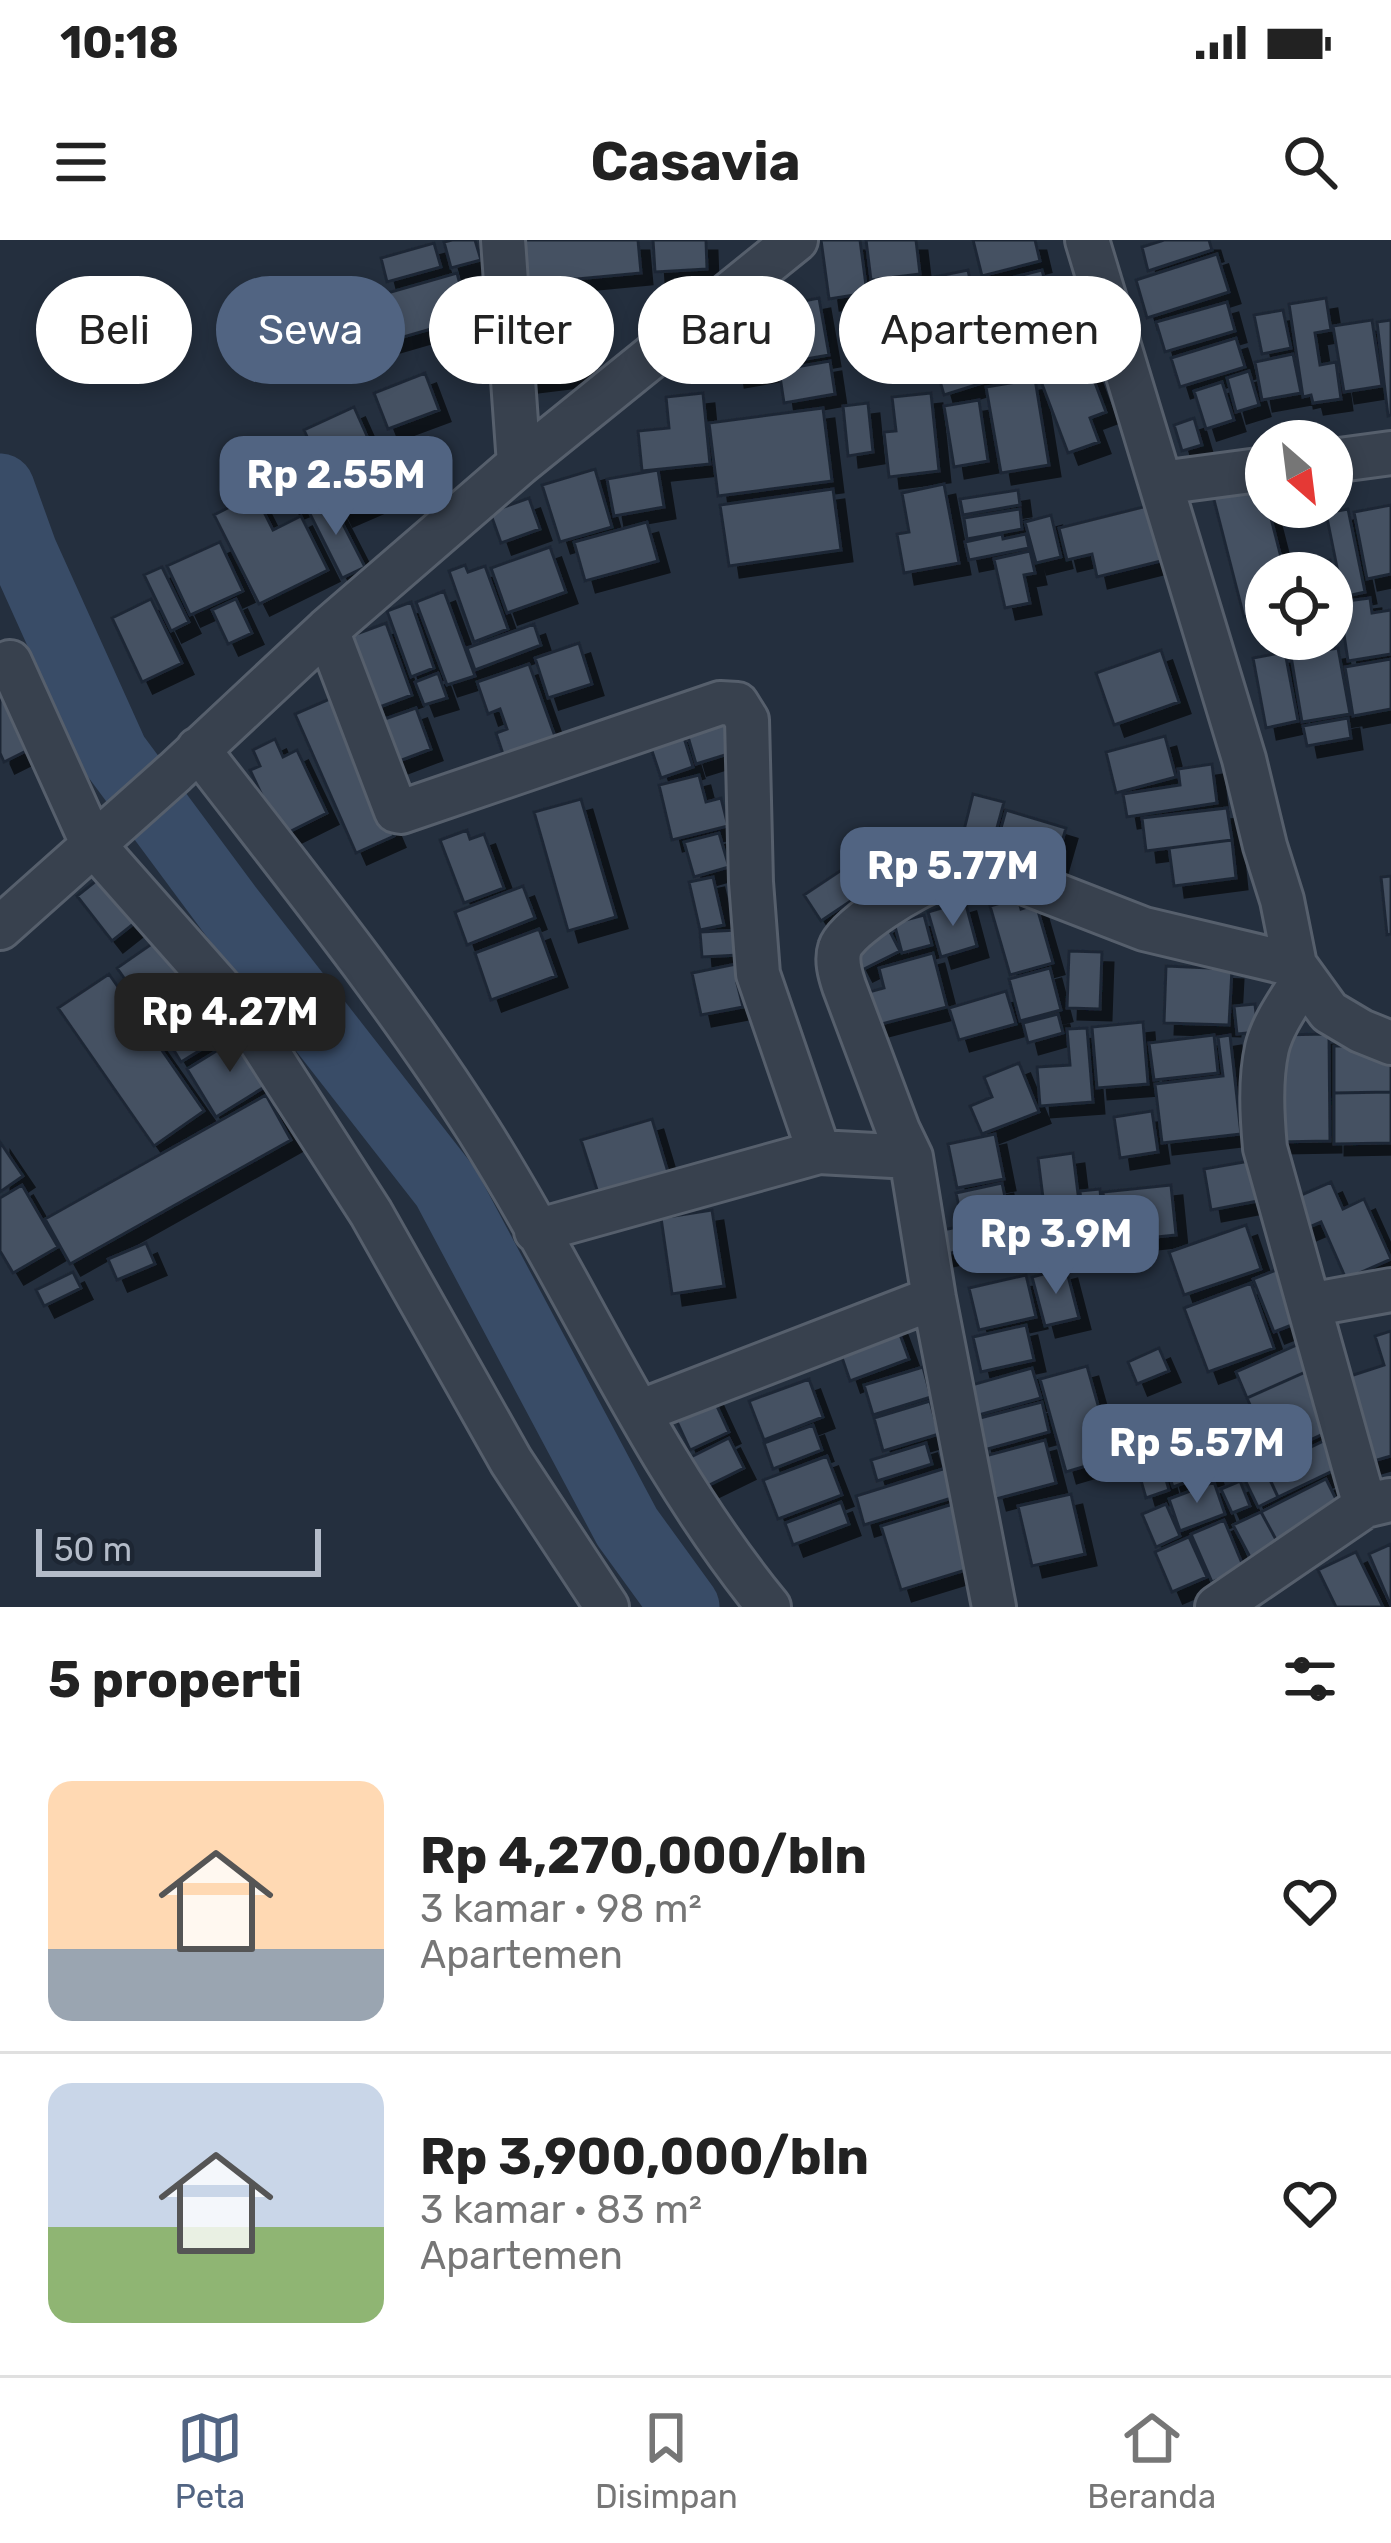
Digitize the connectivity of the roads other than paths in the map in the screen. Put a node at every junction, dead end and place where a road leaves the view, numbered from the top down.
1 (503, 240) edge
2 (796, 240) edge
3 (1087, 240) edge
4 (1391, 453) edge
5 (1353, 458) edge
6 (519, 464) junction
7 (1245, 472) edge
8 (1161, 483) junction
9 (327, 630) junction
10 (10, 662) dead end
11 (187, 760) junction
12 (102, 836) junction
13 (0, 928) edge
14 (1300, 971) junction
15 (1391, 1042) edge
16 (819, 1152) junction
17 (911, 1157) junction
18 (536, 1231) junction
19 (1391, 1290) edge
20 (934, 1298) junction
21 (1309, 1305) junction
22 (639, 1412) junction
23 (1378, 1503) edge
24 (607, 1607) edge
25 (769, 1607) edge
26 (994, 1607) edge
27 (1216, 1607) edge

1 - 6 street
2 - 6 street
3 - 8 street
4 - 5 street
6 - 9 street
7 - 8 street
8 - 14 street
9 - 11 street
9 - 16 street
10 - 12 street
11 - 12 street
11 - 18 street
12 - 13 street
12 - 24 street
14 - 15 street
14 - 17 street
14 - 21 street
16 - 17 street
16 - 18 street
17 - 20 street
18 - 22 street
19 - 21 street
20 - 22 street
20 - 26 street
21 - 23 street
22 - 25 street
23 - 27 street

